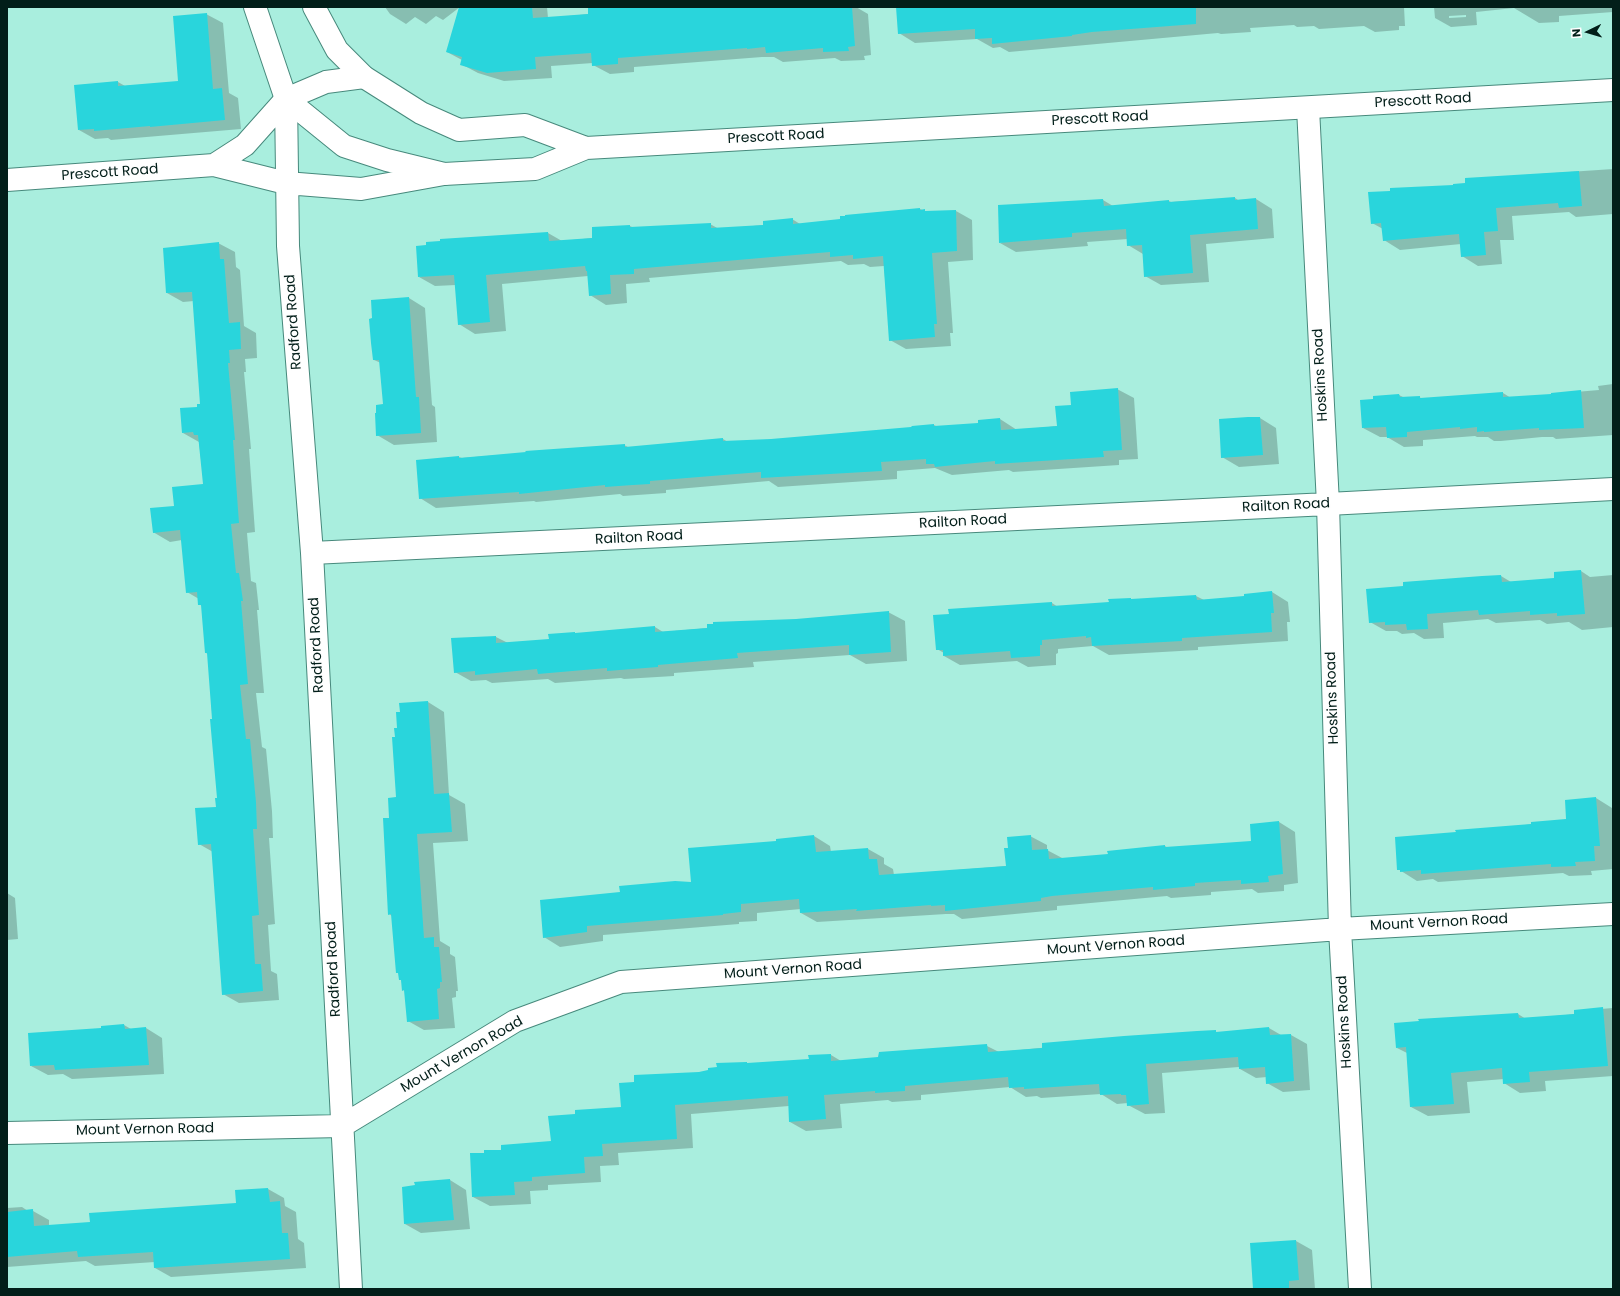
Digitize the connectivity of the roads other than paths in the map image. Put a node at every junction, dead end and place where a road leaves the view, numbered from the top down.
1 (255, 7) edge
2 (314, 7) edge
3 (364, 77) junction
4 (1613, 90) edge
5 (286, 99) junction
6 (1308, 108) junction
7 (586, 148) junction
8 (214, 165) junction
9 (444, 174) junction
10 (7, 180) edge
11 (286, 183) junction
12 (1613, 489) edge
13 (1328, 504) junction
14 (312, 553) junction
15 (1613, 914) edge
16 (1340, 929) junction
17 (342, 1126) junction
18 (7, 1133) edge
19 (351, 1289) edge
20 (1360, 1289) edge

1 - 5 street, Radford Road
2 - 3 street
3 - 5 street, Prescott Road
3 - 7 street, Prescott Road
4 - 6 street, Prescott Road
5 - 8 street, Prescott Road
5 - 9 street, Prescott Road
5 - 11 street, Radford Road
6 - 7 street, Prescott Road
6 - 13 street, Hoskins Road
7 - 9 street, Prescott Road
8 - 10 street, Prescott Road
8 - 11 street, Prescott Road
9 - 11 street, Prescott Road
11 - 14 street, Radford Road
12 - 13 street, Railton Road
13 - 14 street, Railton Road
13 - 16 street, Hoskins Road
14 - 17 street, Radford Road
15 - 16 street, Mount Vernon Road
16 - 17 street, Mount Vernon Road
16 - 20 street, Hoskins Road
17 - 18 street, Mount Vernon Road
17 - 19 street, Radford Road

